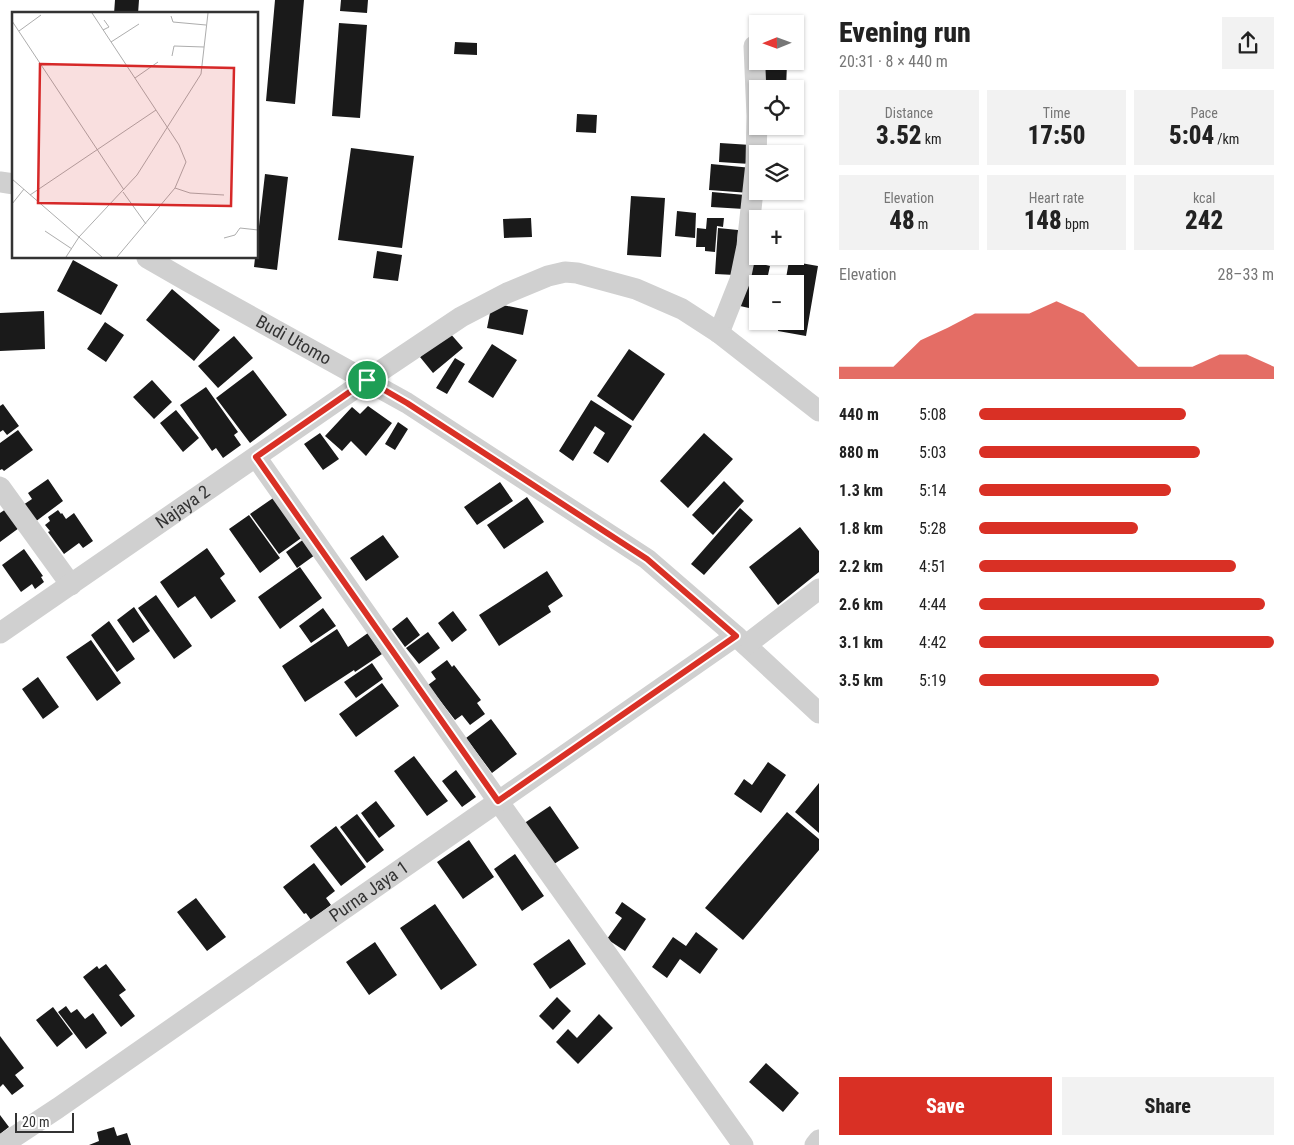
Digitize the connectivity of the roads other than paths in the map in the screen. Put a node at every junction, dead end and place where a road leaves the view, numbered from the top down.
1 (755, 70) edge
2 (149, 259) edge
3 (719, 333) junction
4 (367, 380) junction
5 (819, 411) edge
6 (256, 457) junction
7 (0, 487) edge
8 (71, 585) junction
9 (819, 589) edge
10 (0, 633) edge
11 (741, 640) junction
12 (819, 713) edge
13 (498, 801) junction
14 (819, 1140) edge
15 (2, 1145) edge
16 (743, 1145) edge
17 (815, 1145) edge

1 - 3 street
2 - 4 street, Budi Utomo
3 - 4 street, Najaya 2
3 - 5 street, Najaya 2
4 - 6 street, Najaya 2
4 - 11 street, Budi Utomo
6 - 8 street, Najaya 2
6 - 13 street
7 - 8 street
8 - 10 street, Najaya 2
9 - 11 street, Purna Jaya 1
11 - 12 street, Budi Utomo
11 - 13 street, Purna Jaya 1
13 - 15 street, Purna Jaya 1
13 - 16 street
14 - 17 street

